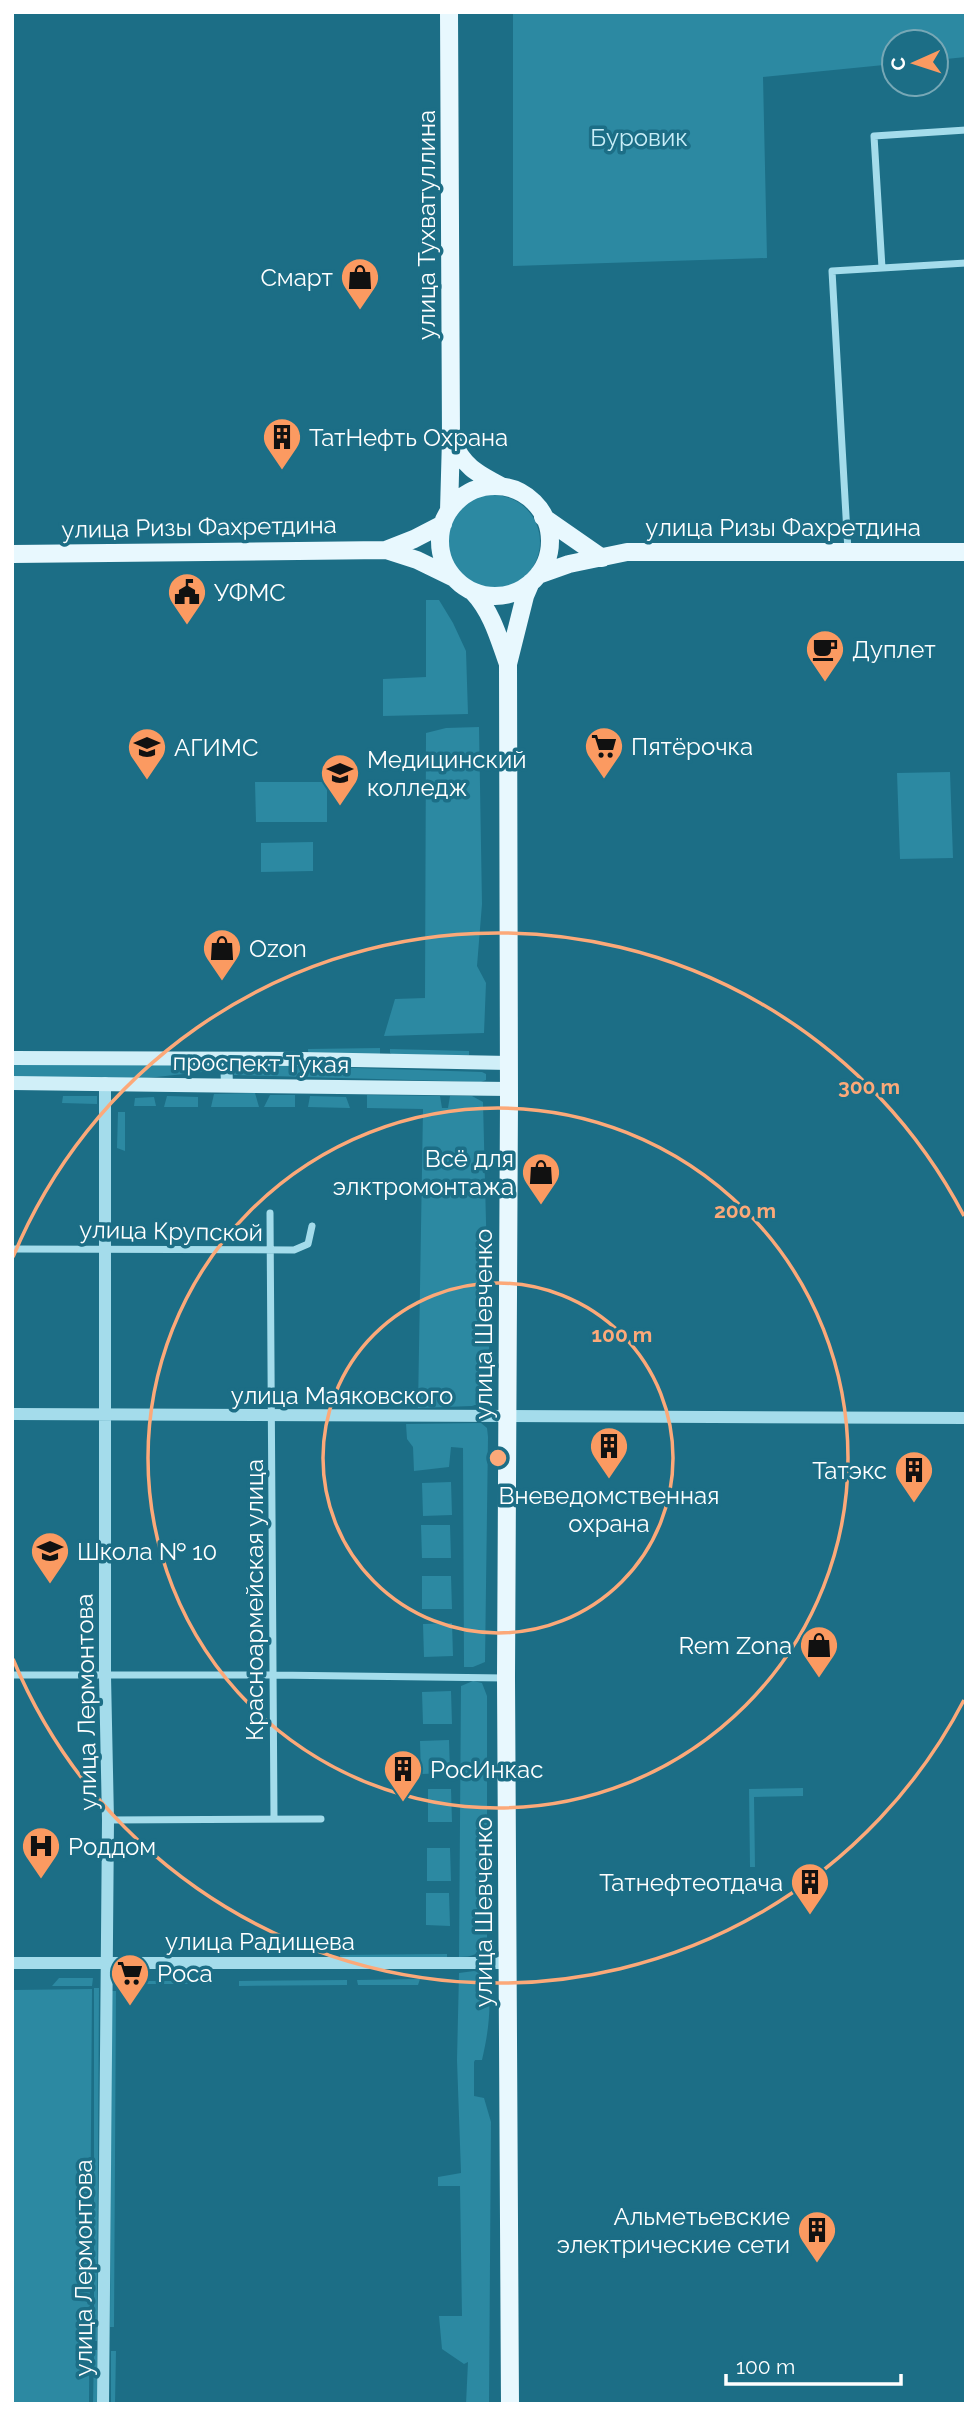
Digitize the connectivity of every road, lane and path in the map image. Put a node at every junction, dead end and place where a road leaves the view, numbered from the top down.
1 (449, 12) edge
2 (966, 130) edge
3 (966, 263) edge
4 (882, 268) junction
5 (451, 439) junction
6 (504, 487) junction
7 (446, 517) junction
8 (543, 517) junction
9 (386, 550) junction
10 (848, 552) junction
11 (966, 552) edge
12 (12, 554) edge
13 (602, 558) junction
14 (454, 578) junction
15 (535, 578) junction
16 (473, 592) junction
17 (508, 664) junction
18 (12, 1058) edge
19 (226, 1060) junction
20 (509, 1063) junction
21 (12, 1083) edge
22 (105, 1083) junction
23 (227, 1084) junction
24 (509, 1089) junction
25 (270, 1213) dead end
26 (312, 1226) dead end
27 (12, 1249) edge
28 (105, 1249) junction
29 (271, 1251) junction
30 (12, 1414) edge
31 (106, 1414) junction
32 (273, 1416) junction
33 (507, 1417) junction
34 (966, 1418) edge
35 (12, 1675) edge
36 (273, 1675) junction
37 (105, 1676) junction
38 (506, 1678) junction
39 (274, 1819) junction
40 (321, 1819) dead end
41 (108, 1820) junction
42 (107, 1962) junction
43 (12, 1963) edge
44 (508, 1963) junction
45 (103, 2404) edge
46 (510, 2404) edge

1 - 5 main road, улица Тухватуллина
2 - 4 street
3 - 4 street
4 - 10 street
5 - 6 main road
5 - 7 main road, улица Тухватуллина
6 - 7 main road
6 - 8 main road
7 - 9 main road
7 - 14 main road
8 - 13 main road
8 - 15 main road
9 - 12 main road, улица Ризы Фахретдина
9 - 14 main road
10 - 11 main road, улица Ризы Фахретдина
10 - 13 main road, улица Ризы Фахретдина
13 - 15 main road, улица Ризы Фахретдина
14 - 16 main road
15 - 16 main road
15 - 17 main road
16 - 17 main road
17 - 20 main road, улица Шевченко
18 - 19 main road, проспект Тукая
19 - 20 main road, проспект Тукая
19 - 23 street
20 - 24 main road, улица Шевченко
21 - 22 main road, проспект Тукая
22 - 23 main road, проспект Тукая
22 - 28 street, улица Лермонтова
23 - 24 main road, проспект Тукая
24 - 33 main road, улица Шевченко
25 - 29 street, Красноармейская улица
26 - 29 street, улица Крупской
27 - 28 street, улица Крупской
28 - 29 street, улица Крупской
28 - 31 street, улица Лермонтова
29 - 32 street, Красноармейская улица
30 - 31 street, улица Маяковского
31 - 32 street, улица Маяковского
31 - 37 street, улица Лермонтова
32 - 33 street, улица Маяковского
32 - 36 street, Красноармейская улица
33 - 34 street, улица Маяковского
33 - 38 main road, улица Шевченко
35 - 37 street
36 - 37 street
36 - 38 street
36 - 39 street, Красноармейская улица
37 - 41 street, улица Лермонтова
38 - 44 main road, улица Шевченко
39 - 40 street
39 - 41 street
41 - 42 street, улица Лермонтова
42 - 43 street, улица Радищева
42 - 44 street, улица Радищева
42 - 45 street, улица Лермонтова
44 - 46 main road, улица Шевченко

